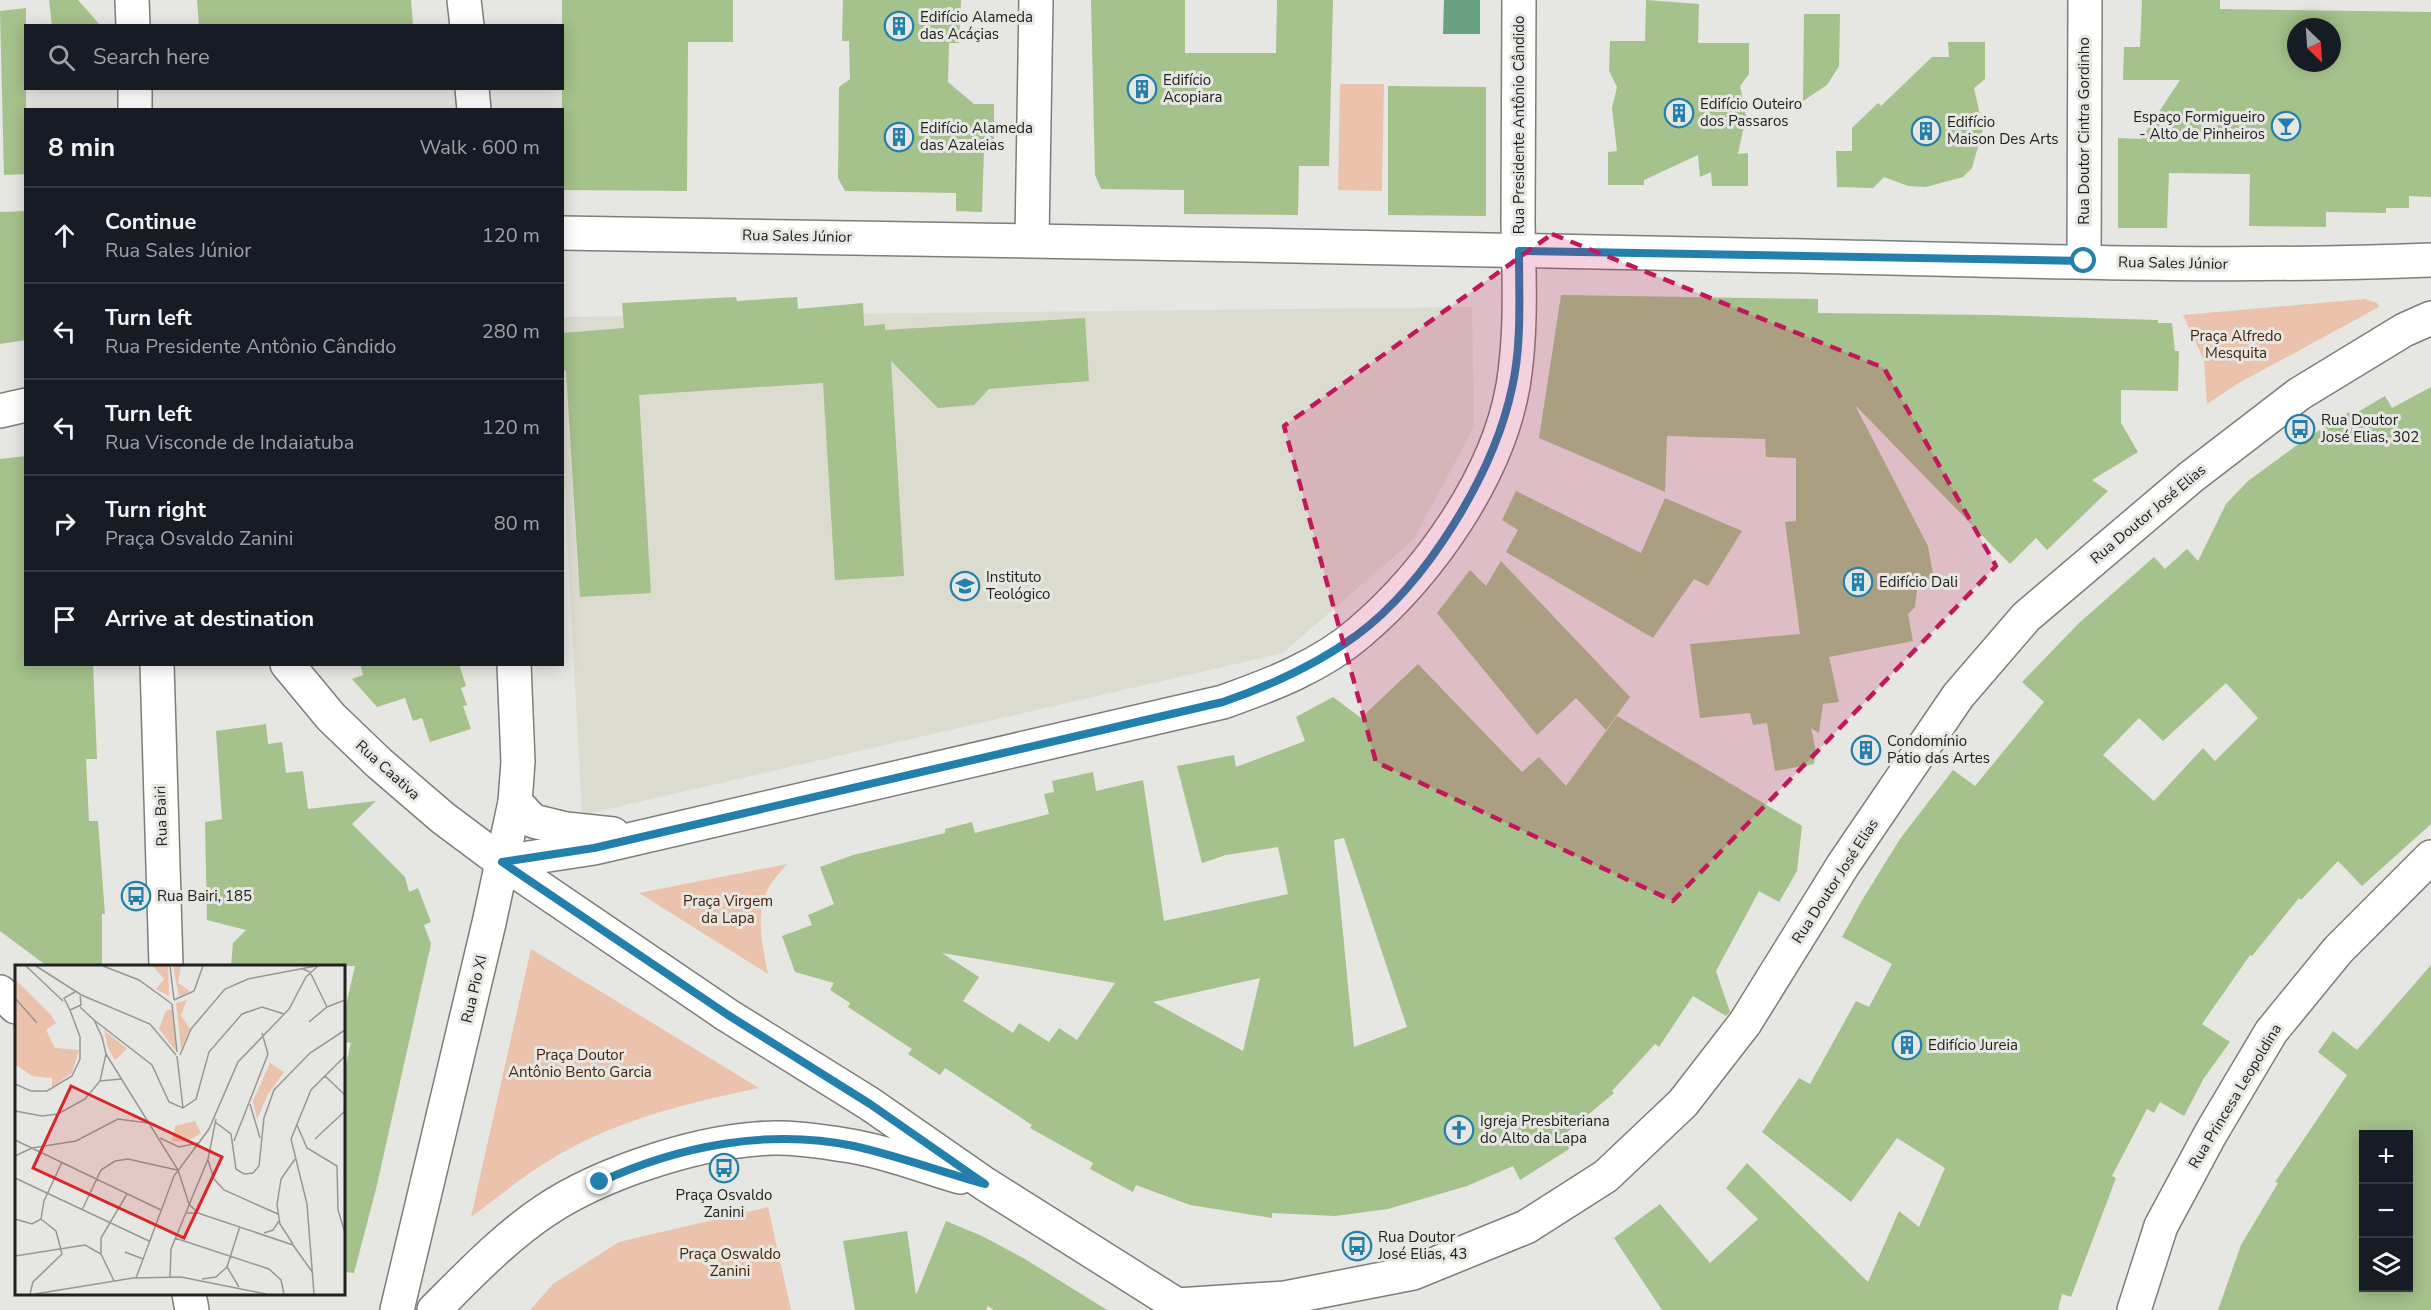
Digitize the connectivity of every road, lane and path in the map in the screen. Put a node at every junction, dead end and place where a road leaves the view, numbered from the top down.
1 (132, 0) edge
2 (464, 0) edge
3 (1036, 0) edge
4 (1519, 0) edge
5 (2085, 0) edge
6 (134, 24) edge
7 (467, 24) edge
8 (135, 90) edge
9 (472, 90) edge
10 (135, 108) edge
11 (474, 108) edge
12 (564, 233) edge
13 (1032, 239) junction
14 (1519, 251) junction
15 (2431, 260) edge
16 (2084, 261) junction
17 (2431, 318) edge
18 (24, 405) edge
19 (0, 411) edge
20 (0, 418) edge
21 (24, 423) edge
22 (157, 666) edge
23 (289, 666) edge
24 (514, 666) edge
25 (515, 802) junction
26 (636, 837) junction
27 (2431, 857) edge
28 (502, 862) junction
29 (166, 965) edge
30 (0, 992) edge
31 (15, 1006) edge
32 (985, 1184) junction
33 (189, 1295) edge
34 (1181, 1307) edge
35 (192, 1310) edge
36 (397, 1310) edge
37 (434, 1310) edge
38 (2134, 1310) edge

1 - 6 street
2 - 7 street
3 - 13 street
4 - 14 street, Rua Presidente Antônio Cândido
5 - 16 street, Rua Doutor Cintra Gordinho
8 - 10 street
9 - 11 street
12 - 13 street, Rua Sales Júnior
13 - 14 street, Rua Sales Júnior
14 - 16 street, Rua Sales Júnior
14 - 26 street, Rua Presidente Antônio Cândido
15 - 16 street, Rua Sales Júnior
17 - 34 street, Rua Doutor José Elias
18 - 19 street
20 - 21 street
22 - 29 street, Rua Bairi
23 - 28 street, Rua Caativa
24 - 25 street, Rua Pio XI
25 - 26 street, Rua Presidente Antônio Cândido
25 - 28 street, Rua Pio XI
26 - 28 street, Rua Presidente Antônio Cândido
27 - 38 street, Rua Princesa Leopoldina
28 - 32 street, Rua Caativa
28 - 36 street, Rua Pio XI
30 - 31 street
32 - 34 street
32 - 37 street
33 - 35 street

